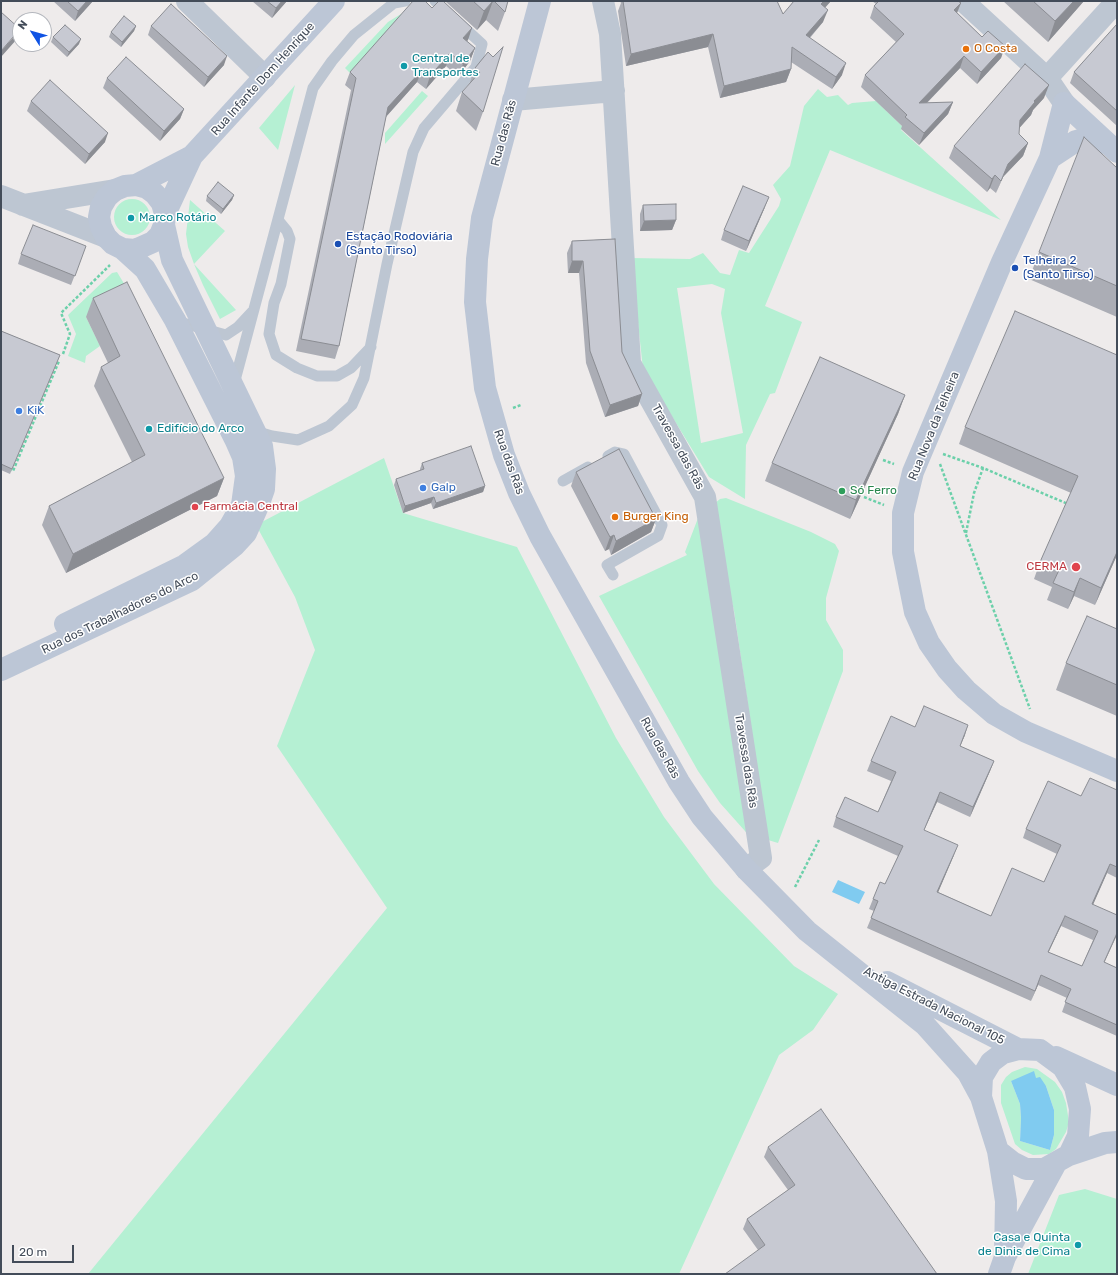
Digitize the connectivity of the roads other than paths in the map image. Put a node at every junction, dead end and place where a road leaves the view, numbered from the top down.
1 (187, 1) edge
2 (334, 1) edge
3 (405, 1) edge
4 (435, 1) edge
5 (540, 1) edge
6 (602, 1) edge
7 (963, 1) edge
8 (1117, 1) edge
9 (265, 77) junction
10 (1047, 78) junction
11 (614, 91) junction
12 (512, 100) junction
13 (1064, 103) junction
14 (1113, 148) edge
15 (192, 156) junction
16 (1050, 158) junction
17 (136, 185) junction
18 (115, 190) junction
19 (1, 196) edge
20 (22, 205) junction
21 (164, 219) junction
22 (278, 220) junction
23 (114, 249) junction
24 (253, 312) junction
25 (176, 320) junction
26 (205, 330) junction
27 (371, 347) junction
28 (234, 387) junction
29 (255, 430) junction
30 (236, 441) junction
31 (563, 481) dead end
32 (250, 505) junction
33 (613, 575) dead end
34 (2, 661) edge
35 (1117, 771) edge
36 (746, 869) junction
37 (850, 964) junction
38 (1018, 1049) junction
39 (1040, 1050) junction
40 (1117, 1085) edge
41 (981, 1098) junction
42 (1117, 1142) edge
43 (998, 1151) junction
44 (1063, 1159) junction
45 (1002, 1266) edge

1 - 9 street
2 - 9 street, Rua Infante Dom Henrique
3 - 22 lane
4 - 27 lane
5 - 12 street, Rua das Rãs
6 - 11 street, Travessa das Rãs
7 - 10 street
8 - 10 street
9 - 15 street, Rua Infante Dom Henrique
10 - 13 street
11 - 12 street
11 - 36 street, Travessa das Rãs
12 - 36 street, Rua das Rãs
13 - 14 street
13 - 16 street, Rua Nova da Telheira
14 - 16 street
15 - 17 street
15 - 21 street
16 - 35 street, Rua Nova da Telheira
17 - 18 street
17 - 21 street
18 - 20 street
18 - 23 street
19 - 20 street
20 - 23 street
21 - 23 street
21 - 26 street
22 - 24 lane
22 - 27 lane
23 - 25 street
24 - 26 lane
24 - 28 lane
25 - 26 lane
25 - 30 street
26 - 28 street
27 - 29 lane
28 - 29 street
29 - 30 lane
29 - 32 street
30 - 32 street
31 - 33 lane
32 - 34 street, Rua dos Trabalhadores do Arco
36 - 37 street, Antiga Estrada Nacional 105
37 - 38 street, Antiga Estrada Nacional 105
37 - 41 street, Antiga Estrada Nacional 105
38 - 39 street
38 - 41 street
39 - 40 street
39 - 44 street
41 - 43 street
42 - 44 street
43 - 44 street
43 - 45 street
44 - 45 street

